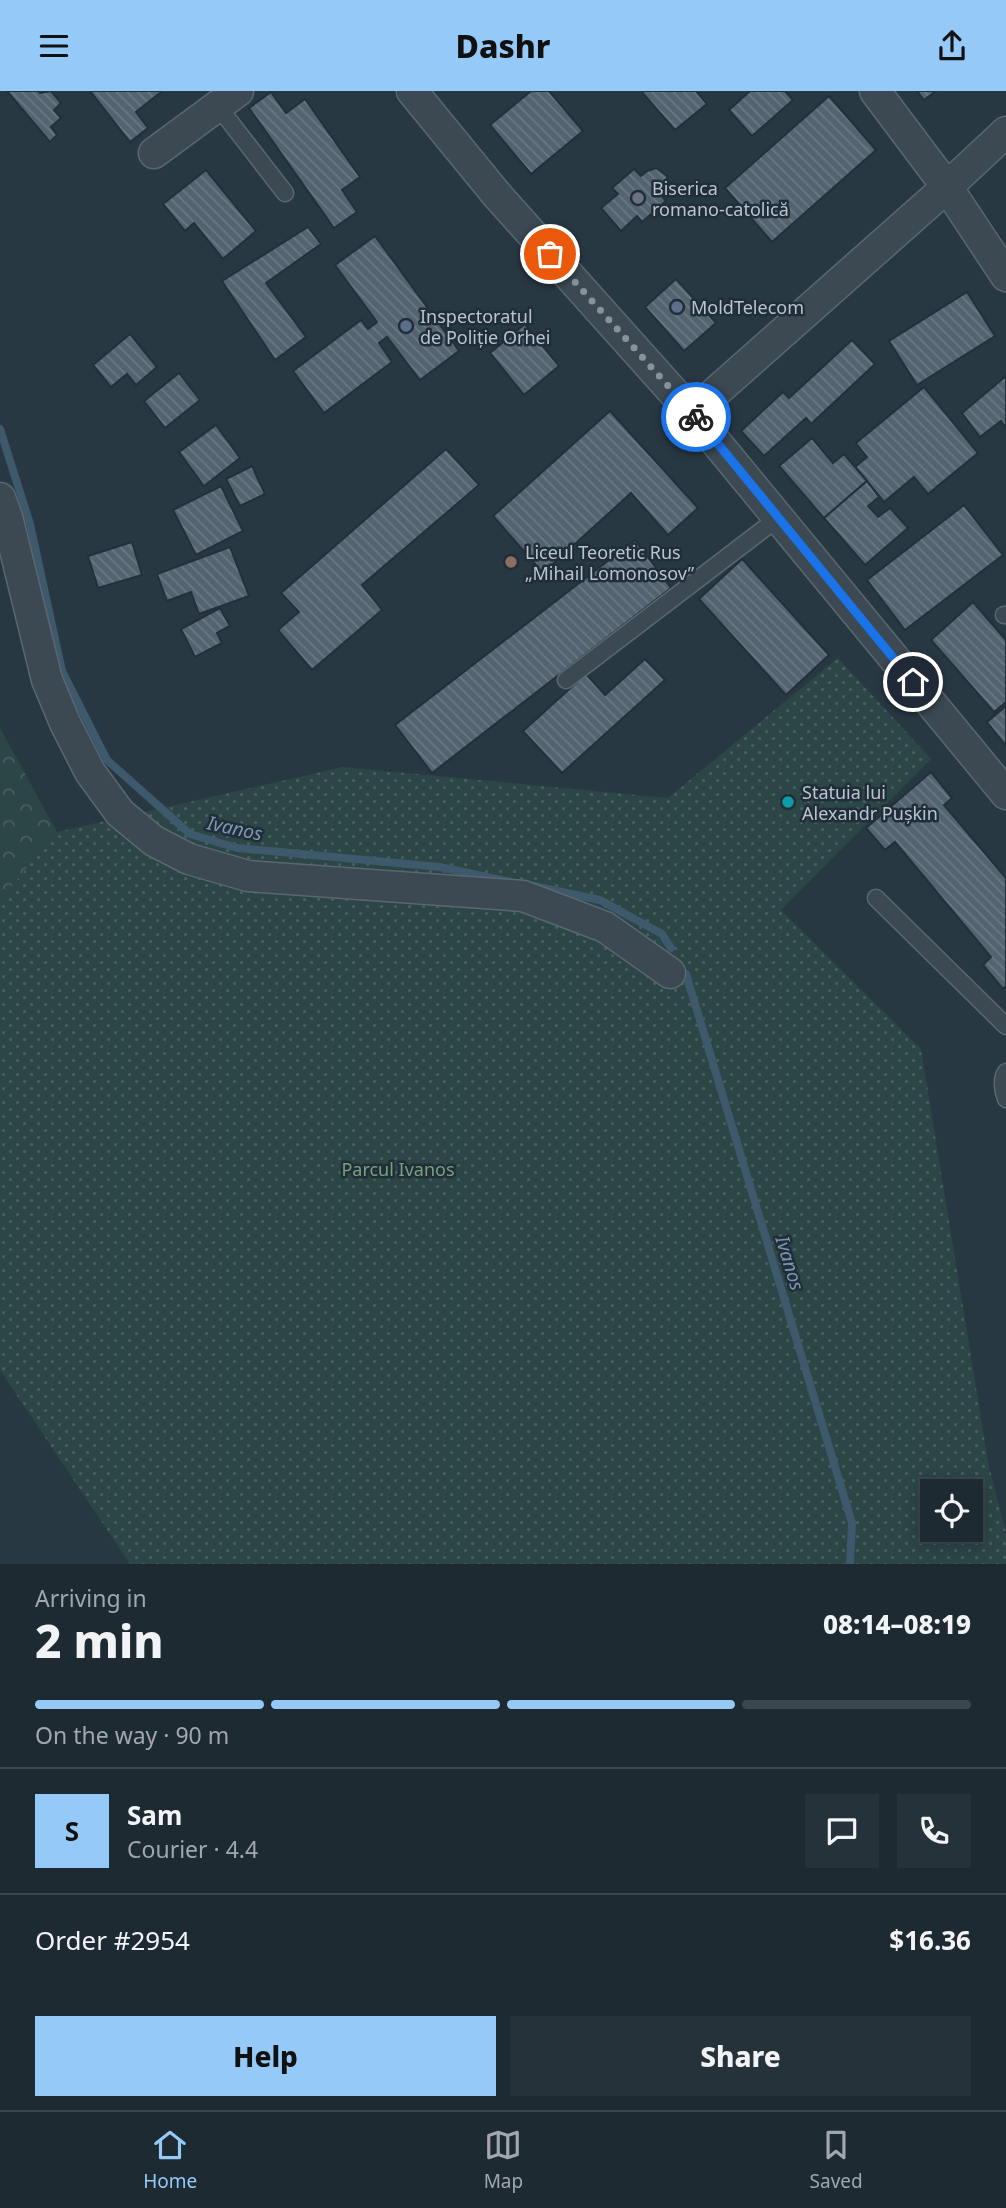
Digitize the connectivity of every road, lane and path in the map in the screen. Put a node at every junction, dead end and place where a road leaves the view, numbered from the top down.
1 (412, 91) edge
2 (875, 91) edge
3 (228, 98) edge
4 (1006, 132) edge
5 (154, 153) dead end
6 (947, 187) junction
7 (285, 193) dead end
8 (1006, 276) edge
9 (692, 413) junction
10 (0, 498) edge
11 (778, 518) junction
12 (566, 680) dead end
13 (1006, 794) edge
14 (876, 898) dead end
15 (670, 973) dead end
16 (1006, 1026) edge
17 (1006, 1072) edge
18 (1006, 1099) edge

1 - 9 street
2 - 6 street
3 - 5 street
3 - 7 lane
4 - 6 street
6 - 8 street
6 - 9 street
9 - 11 street
10 - 15 street
11 - 12 lane
11 - 13 street
14 - 16 lane
17 - 18 lane

